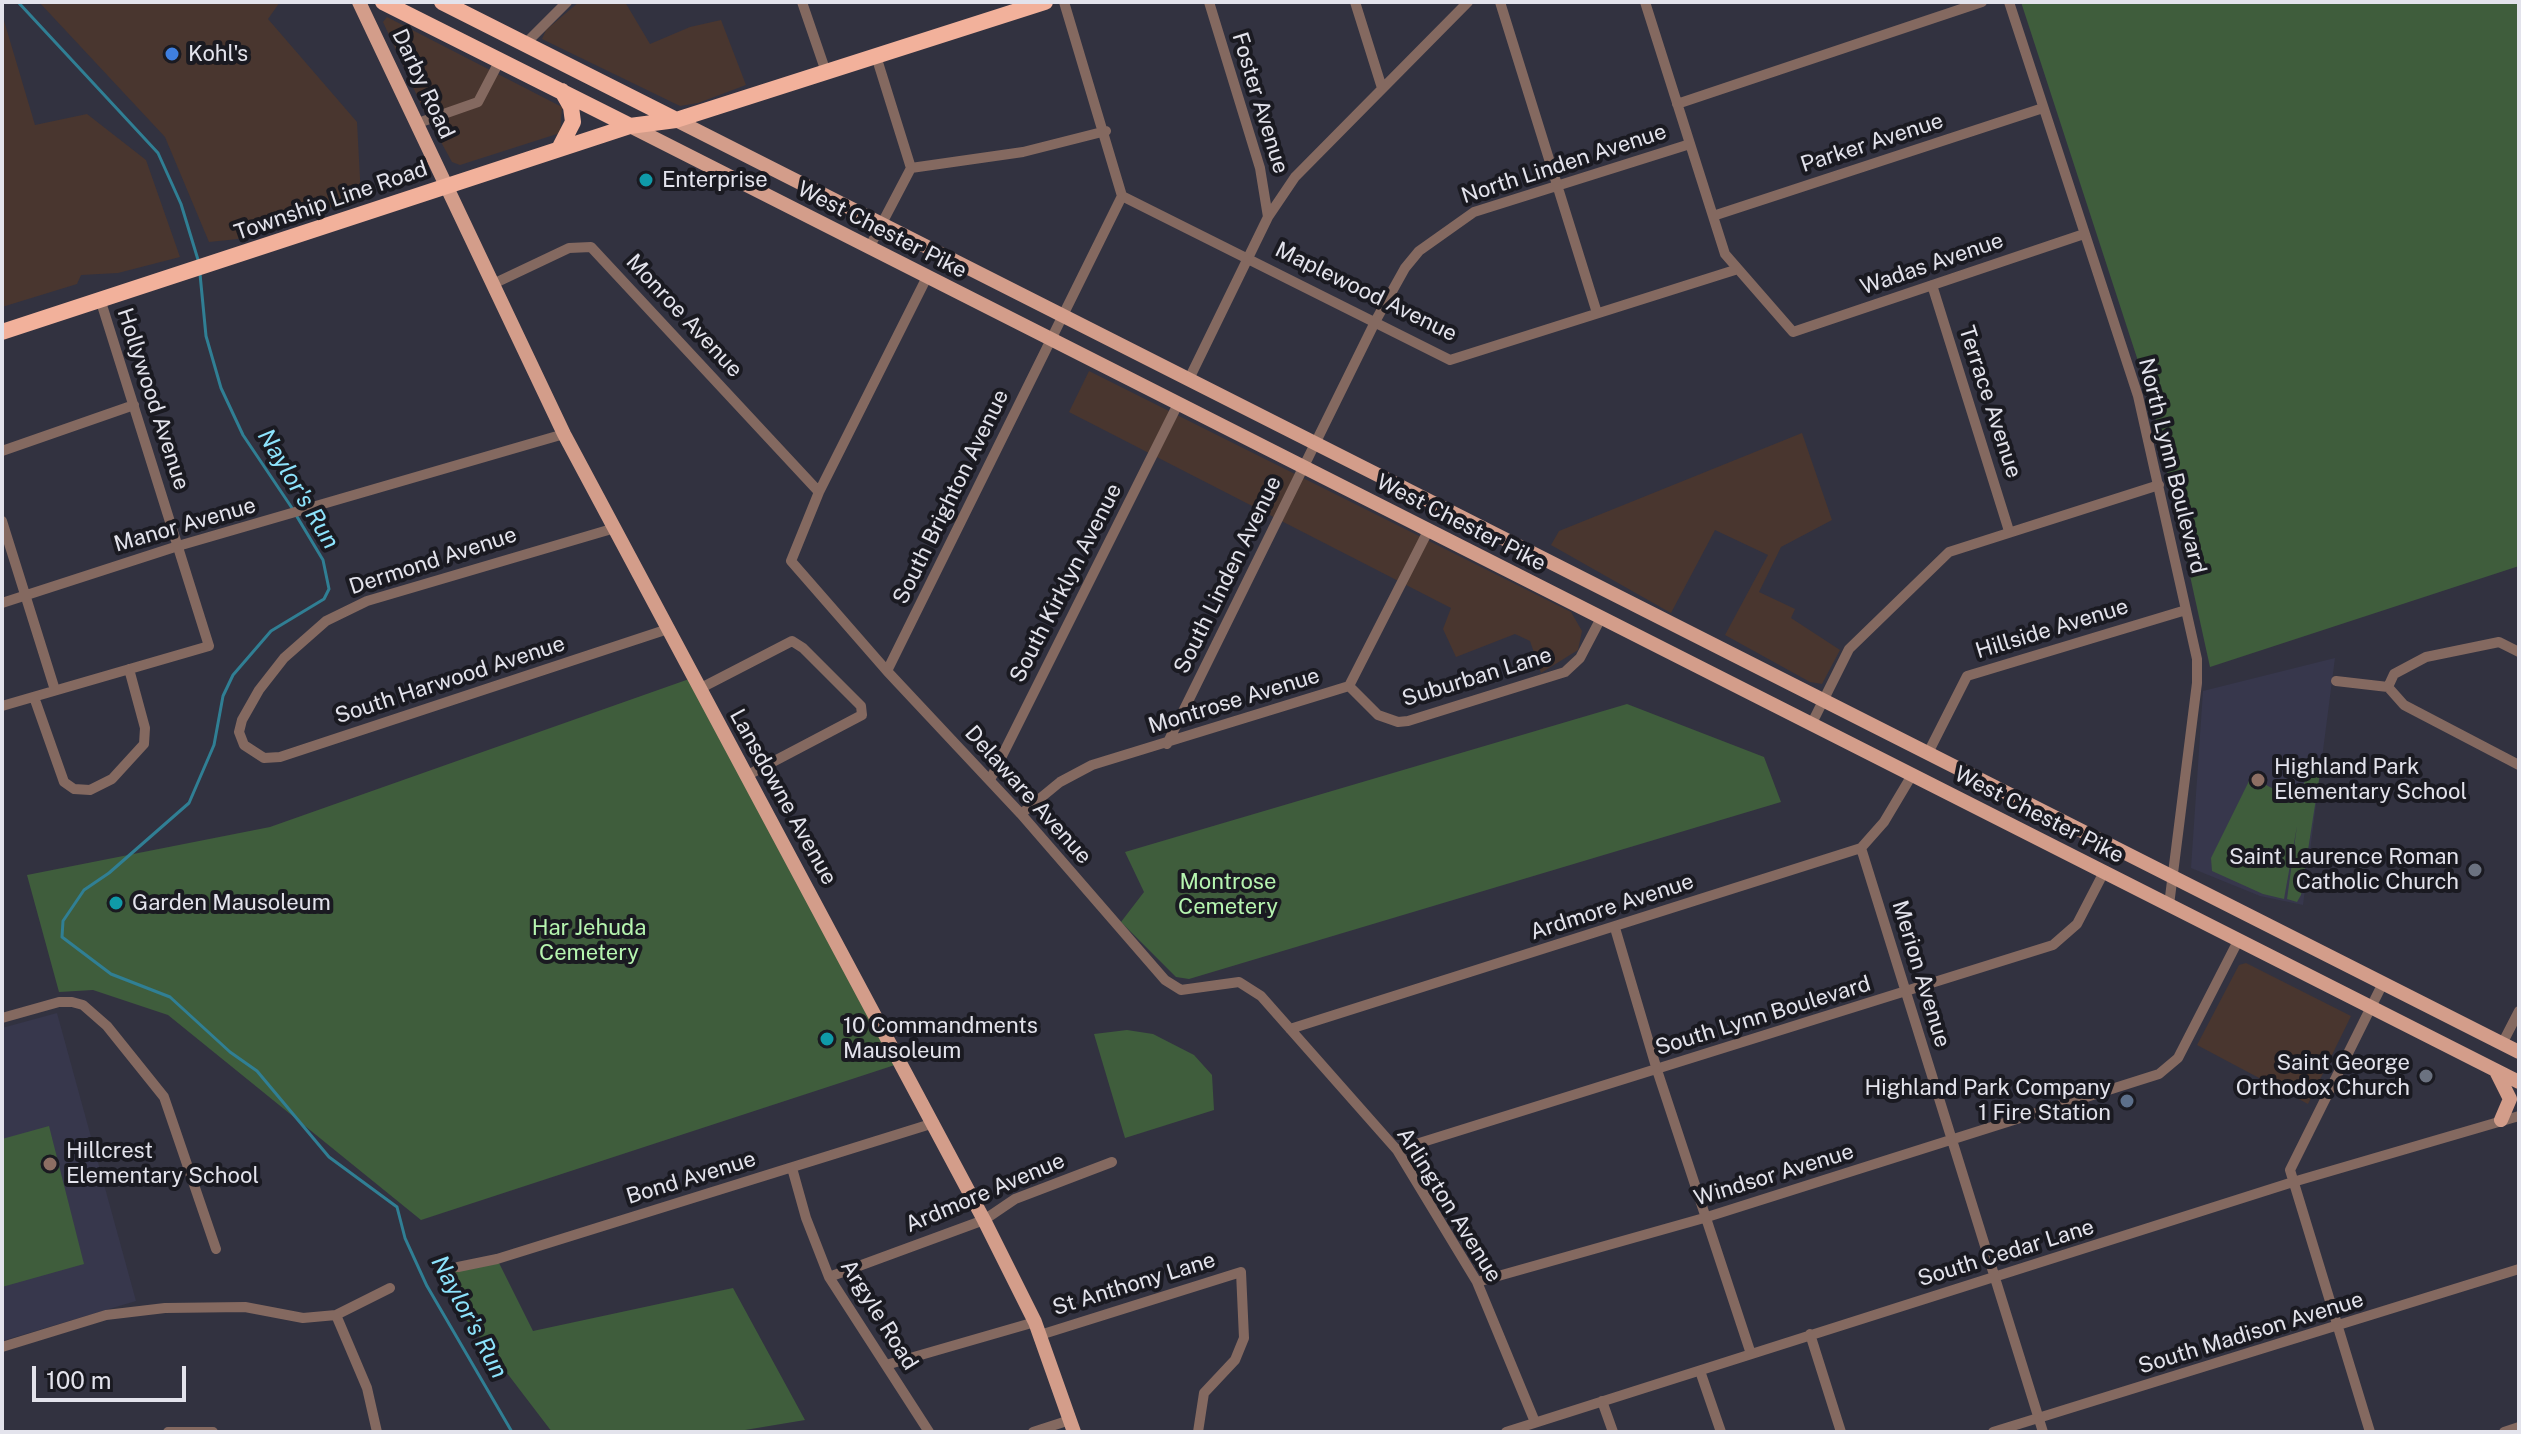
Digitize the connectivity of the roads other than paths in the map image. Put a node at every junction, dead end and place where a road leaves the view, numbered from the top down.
1 (359, 2) edge
2 (383, 2) edge
3 (442, 2) edge
4 (567, 2) edge
5 (802, 2) edge
6 (1045, 2) edge
7 (1064, 2) edge
8 (1209, 2) edge
9 (1355, 2) edge
10 (1468, 2) edge
11 (1500, 2) edge
12 (1645, 2) edge
13 (1982, 2) edge
14 (2009, 2) edge
15 (525, 44) junction
16 (876, 56) junction
17 (500, 60) junction
18 (826, 72) junction
19 (1382, 88) junction
20 (562, 91) junction
21 (1677, 104) junction
22 (2043, 108) junction
23 (676, 120) junction
24 (418, 123) junction
25 (630, 126) junction
26 (1106, 131) junction
27 (1690, 144) junction
28 (559, 149) junction
29 (911, 168) junction
30 (1558, 184) junction
31 (446, 185) junction
32 (1122, 196) junction
33 (1713, 216) junction
34 (1268, 217) junction
35 (882, 224) junction
36 (2084, 234) junction
37 (869, 248) junction
38 (1249, 256) junction
39 (1738, 269) junction
40 (927, 277) junction
41 (493, 284) junction
42 (1932, 285) junction
43 (101, 302) junction
44 (1597, 313) junction
45 (1063, 315) junction
46 (1376, 320) junction
47 (2, 332) edge
48 (1051, 340) junction
49 (1189, 379) junction
50 (1178, 404) junction
51 (134, 405) junction
52 (564, 434) junction
53 (1315, 443) junction
54 (2, 451) edge
55 (1303, 468) junction
56 (2159, 485) junction
57 (819, 492) junction
58 (2, 521) edge
59 (615, 528) junction
60 (1428, 531) junction
61 (2009, 531) junction
62 (178, 546) junction
63 (25, 595) junction
64 (2, 603) edge
65 (2186, 610) junction
66 (1601, 618) junction
67 (668, 629) junction
68 (2519, 652) edge
69 (129, 669) junction
70 (887, 671) junction
71 (2336, 681) dead end
72 (1349, 686) junction
73 (2388, 687) junction
74 (699, 689) junction
75 (55, 690) junction
76 (34, 697) junction
77 (1823, 700) junction
78 (2, 706) edge
79 (1811, 725) junction
80 (1167, 744) junction
81 (246, 747) joint
82 (1928, 753) junction
83 (2519, 765) edge
84 (1912, 775) junction
85 (746, 776) junction
86 (990, 780) junction
87 (1021, 814) junction
88 (1861, 848) junction
89 (2104, 872) junction
90 (2173, 877) junction
91 (2169, 905) junction
92 (1615, 928) junction
93 (2238, 941) junction
94 (2383, 983) junction
95 (1905, 992) junction
96 (1261, 996) joint
97 (2371, 1007) junction
98 (2519, 1011) edge
99 (3, 1016) edge
100 (1290, 1029) junction
101 (2502, 1044) junction
102 (2519, 1052) edge
103 (2478, 1062) junction
104 (1657, 1070) junction
105 (2496, 1071) junction
106 (2519, 1082) edge
107 (2519, 1116) edge
108 (2501, 1120) junction
109 (934, 1123) junction
110 (1953, 1140) junction
111 (1397, 1150) junction
112 (1112, 1162) dead end
113 (792, 1168) junction
114 (2293, 1182) junction
115 (1704, 1218) junction
116 (984, 1220) junction
117 (216, 1249) dead end
118 (458, 1267) dead end
119 (2519, 1269) edge
120 (829, 1277) junction
121 (1995, 1279) junction
122 (1477, 1282) junction
123 (390, 1288) dead end
124 (336, 1315) junction
125 (1038, 1328) junction
126 (2336, 1329) junction
127 (1810, 1334) junction
128 (2, 1347) edge
129 (1751, 1354) junction
130 (886, 1365) junction
131 (1700, 1371) junction
132 (1602, 1401) junction
133 (2039, 1419) junction
134 (1535, 1422) junction
135 (1072, 1426) edge
136 (2519, 1427) edge
137 (168, 1432) edge
138 (213, 1432) edge
139 (377, 1432) edge
140 (929, 1432) edge
141 (1033, 1432) edge
142 (1198, 1432) edge
143 (1506, 1432) edge
144 (1613, 1432) edge
145 (1721, 1432) edge
146 (1841, 1432) edge
147 (1993, 1432) edge
148 (2043, 1432) edge
149 (2370, 1432) edge
150 (2504, 1432) edge

1 - 24 main road, Darby Road
2 - 17 highway, West Chester Pike
3 - 15 highway, West Chester Pike
4 - 15 street
5 - 18 street
6 - 16 highway, Township Line Road
7 - 26 street
8 - 34 street, Foster Avenue
9 - 19 street
10 - 19 street
11 - 30 street
12 - 21 street
13 - 21 street, North Linden Avenue
14 - 22 street, North Lynn Boulevard
15 - 23 highway, West Chester Pike
16 - 18 highway, Township Line Road
16 - 29 street
17 - 20 highway, West Chester Pike
17 - 24 street
18 - 23 highway, Township Line Road
19 - 34 street
20 - 25 highway, West Chester Pike
20 - 28 highway
21 - 27 street
22 - 33 street, Parker Avenue
22 - 36 street, North Lynn Boulevard
23 - 25 highway, Township Line Road
23 - 35 main road, West Chester Pike
24 - 31 main road, Darby Road
25 - 28 highway, Township Line Road
25 - 37 main road, West Chester Pike
26 - 29 street
26 - 32 street
27 - 30 street, North Linden Avenue
27 - 33 street
28 - 31 highway, Township Line Road
29 - 35 street
30 - 44 street
30 - 46 street, North Linden Avenue
31 - 41 main road, Lansdowne Avenue
31 - 43 highway, Township Line Road
32 - 38 street, Maplewood Avenue
32 - 45 street, South Brighton Avenue
33 - 39 street
34 - 38 street
35 - 37 street
35 - 45 main road, West Chester Pike
36 - 42 street, Wadas Avenue
36 - 56 street, North Lynn Boulevard
37 - 40 main road, West Chester Pike
38 - 46 street, Maplewood Avenue
38 - 49 street
39 - 42 street, Wadas Avenue
39 - 44 street, Maplewood Avenue
40 - 48 main road, West Chester Pike
40 - 57 street
41 - 52 main road, Lansdowne Avenue
41 - 57 street, Monroe Avenue
42 - 61 street, Terrace Avenue
43 - 47 highway, Township Line Road
43 - 51 street, Hollywood Avenue
44 - 46 street, Maplewood Avenue
45 - 48 street, South Brighton Avenue
45 - 49 main road, West Chester Pike
46 - 53 street, North Linden Avenue
48 - 50 main road, West Chester Pike
48 - 70 street, South Brighton Avenue
49 - 53 main road, West Chester Pike
50 - 55 main road, West Chester Pike
50 - 86 street, South Kirklyn Avenue
51 - 54 street
51 - 62 street, Hollywood Avenue
52 - 59 main road, Lansdowne Avenue
52 - 62 street, Manor Avenue
53 - 55 street, North Linden Avenue
53 - 77 main road, West Chester Pike
55 - 60 main road, West Chester Pike
55 - 80 street, South Linden Avenue
56 - 61 street
56 - 65 street, North Lynn Boulevard
57 - 70 street, Delaware Avenue
58 - 63 street
59 - 67 main road, Lansdowne Avenue
59 - 81 street, Dermond Avenue
60 - 66 main road, West Chester Pike
60 - 72 street, Montrose Avenue
61 - 77 street
62 - 63 street, Manor Avenue
62 - 69 street, Hollywood Avenue
63 - 64 street, Manor Avenue
63 - 75 street
65 - 82 street, Hillside Avenue
65 - 90 street, North Lynn Boulevard
66 - 72 street, Suburban Lane
66 - 79 main road, West Chester Pike
67 - 74 main road, Lansdowne Avenue
67 - 81 street, South Harwood Avenue
68 - 73 street
69 - 75 street
69 - 76 street
70 - 86 street, Delaware Avenue
71 - 73 street
72 - 80 street, Montrose Avenue
73 - 83 street
74 - 85 main road, Lansdowne Avenue
74 - 85 street
75 - 76 street
76 - 78 street
77 - 79 street
77 - 82 main road, West Chester Pike
79 - 84 main road, West Chester Pike
80 - 87 street, Montrose Avenue
82 - 90 main road, West Chester Pike
84 - 88 street
84 - 89 main road, West Chester Pike
85 - 109 main road, Lansdowne Avenue
86 - 87 street, Delaware Avenue
87 - 96 street, Delaware Avenue
88 - 92 street, Ardmore Avenue
88 - 95 street, Merion Avenue
89 - 91 main road, West Chester Pike
89 - 95 street, South Lynn Boulevard
90 - 91 street, North Lynn Boulevard
90 - 94 main road, West Chester Pike
91 - 93 main road, West Chester Pike
92 - 100 street, Ardmore Avenue
92 - 104 street
93 - 97 main road, West Chester Pike
93 - 110 street, Windsor Avenue
94 - 97 street
94 - 101 main road, West Chester Pike
95 - 104 street, South Lynn Boulevard
95 - 110 street, Merion Avenue
96 - 100 street, Arlington Avenue
97 - 103 main road, West Chester Pike
97 - 114 street
98 - 101 street
99 - 117 street
100 - 111 street, Arlington Avenue
101 - 102 main road, West Chester Pike
101 - 103 main road
103 - 105 main road, West Chester Pike
104 - 111 street, South Lynn Boulevard
104 - 115 street
105 - 106 main road, West Chester Pike
105 - 108 main road
107 - 108 street, South Cedar Lane
108 - 114 street, South Cedar Lane
109 - 113 street, Bond Avenue
109 - 116 main road, Lansdowne Avenue
110 - 115 street, Windsor Avenue
110 - 121 street, Merion Avenue
111 - 122 street, Arlington Avenue
112 - 116 street, Ardmore Avenue
113 - 118 street, Bond Avenue
113 - 120 street, Argyle Road
114 - 121 street, South Cedar Lane
114 - 126 street
115 - 122 street, Windsor Avenue
115 - 129 street
116 - 120 street, Ardmore Avenue
116 - 125 main road, Lansdowne Avenue
119 - 126 street, South Madison Avenue
120 - 130 street, Argyle Road
121 - 127 street, South Cedar Lane
121 - 133 street, Merion Avenue
122 - 134 street, Arlington Avenue
123 - 124 street
124 - 128 street
124 - 139 street
125 - 130 street, St Anthony Lane
125 - 135 main road, Lansdowne Avenue
125 - 142 street, St Anthony Lane
126 - 133 street, South Madison Avenue
126 - 149 street
127 - 129 street, South Cedar Lane
127 - 146 street
129 - 131 street, South Cedar Lane
130 - 140 street, Argyle Road
131 - 132 street, South Cedar Lane
131 - 145 street
132 - 134 street, South Cedar Lane
132 - 144 street
133 - 147 street, South Madison Avenue
133 - 148 street, Merion Avenue
134 - 143 street, South Cedar Lane
135 - 141 street
136 - 150 street
137 - 138 street

